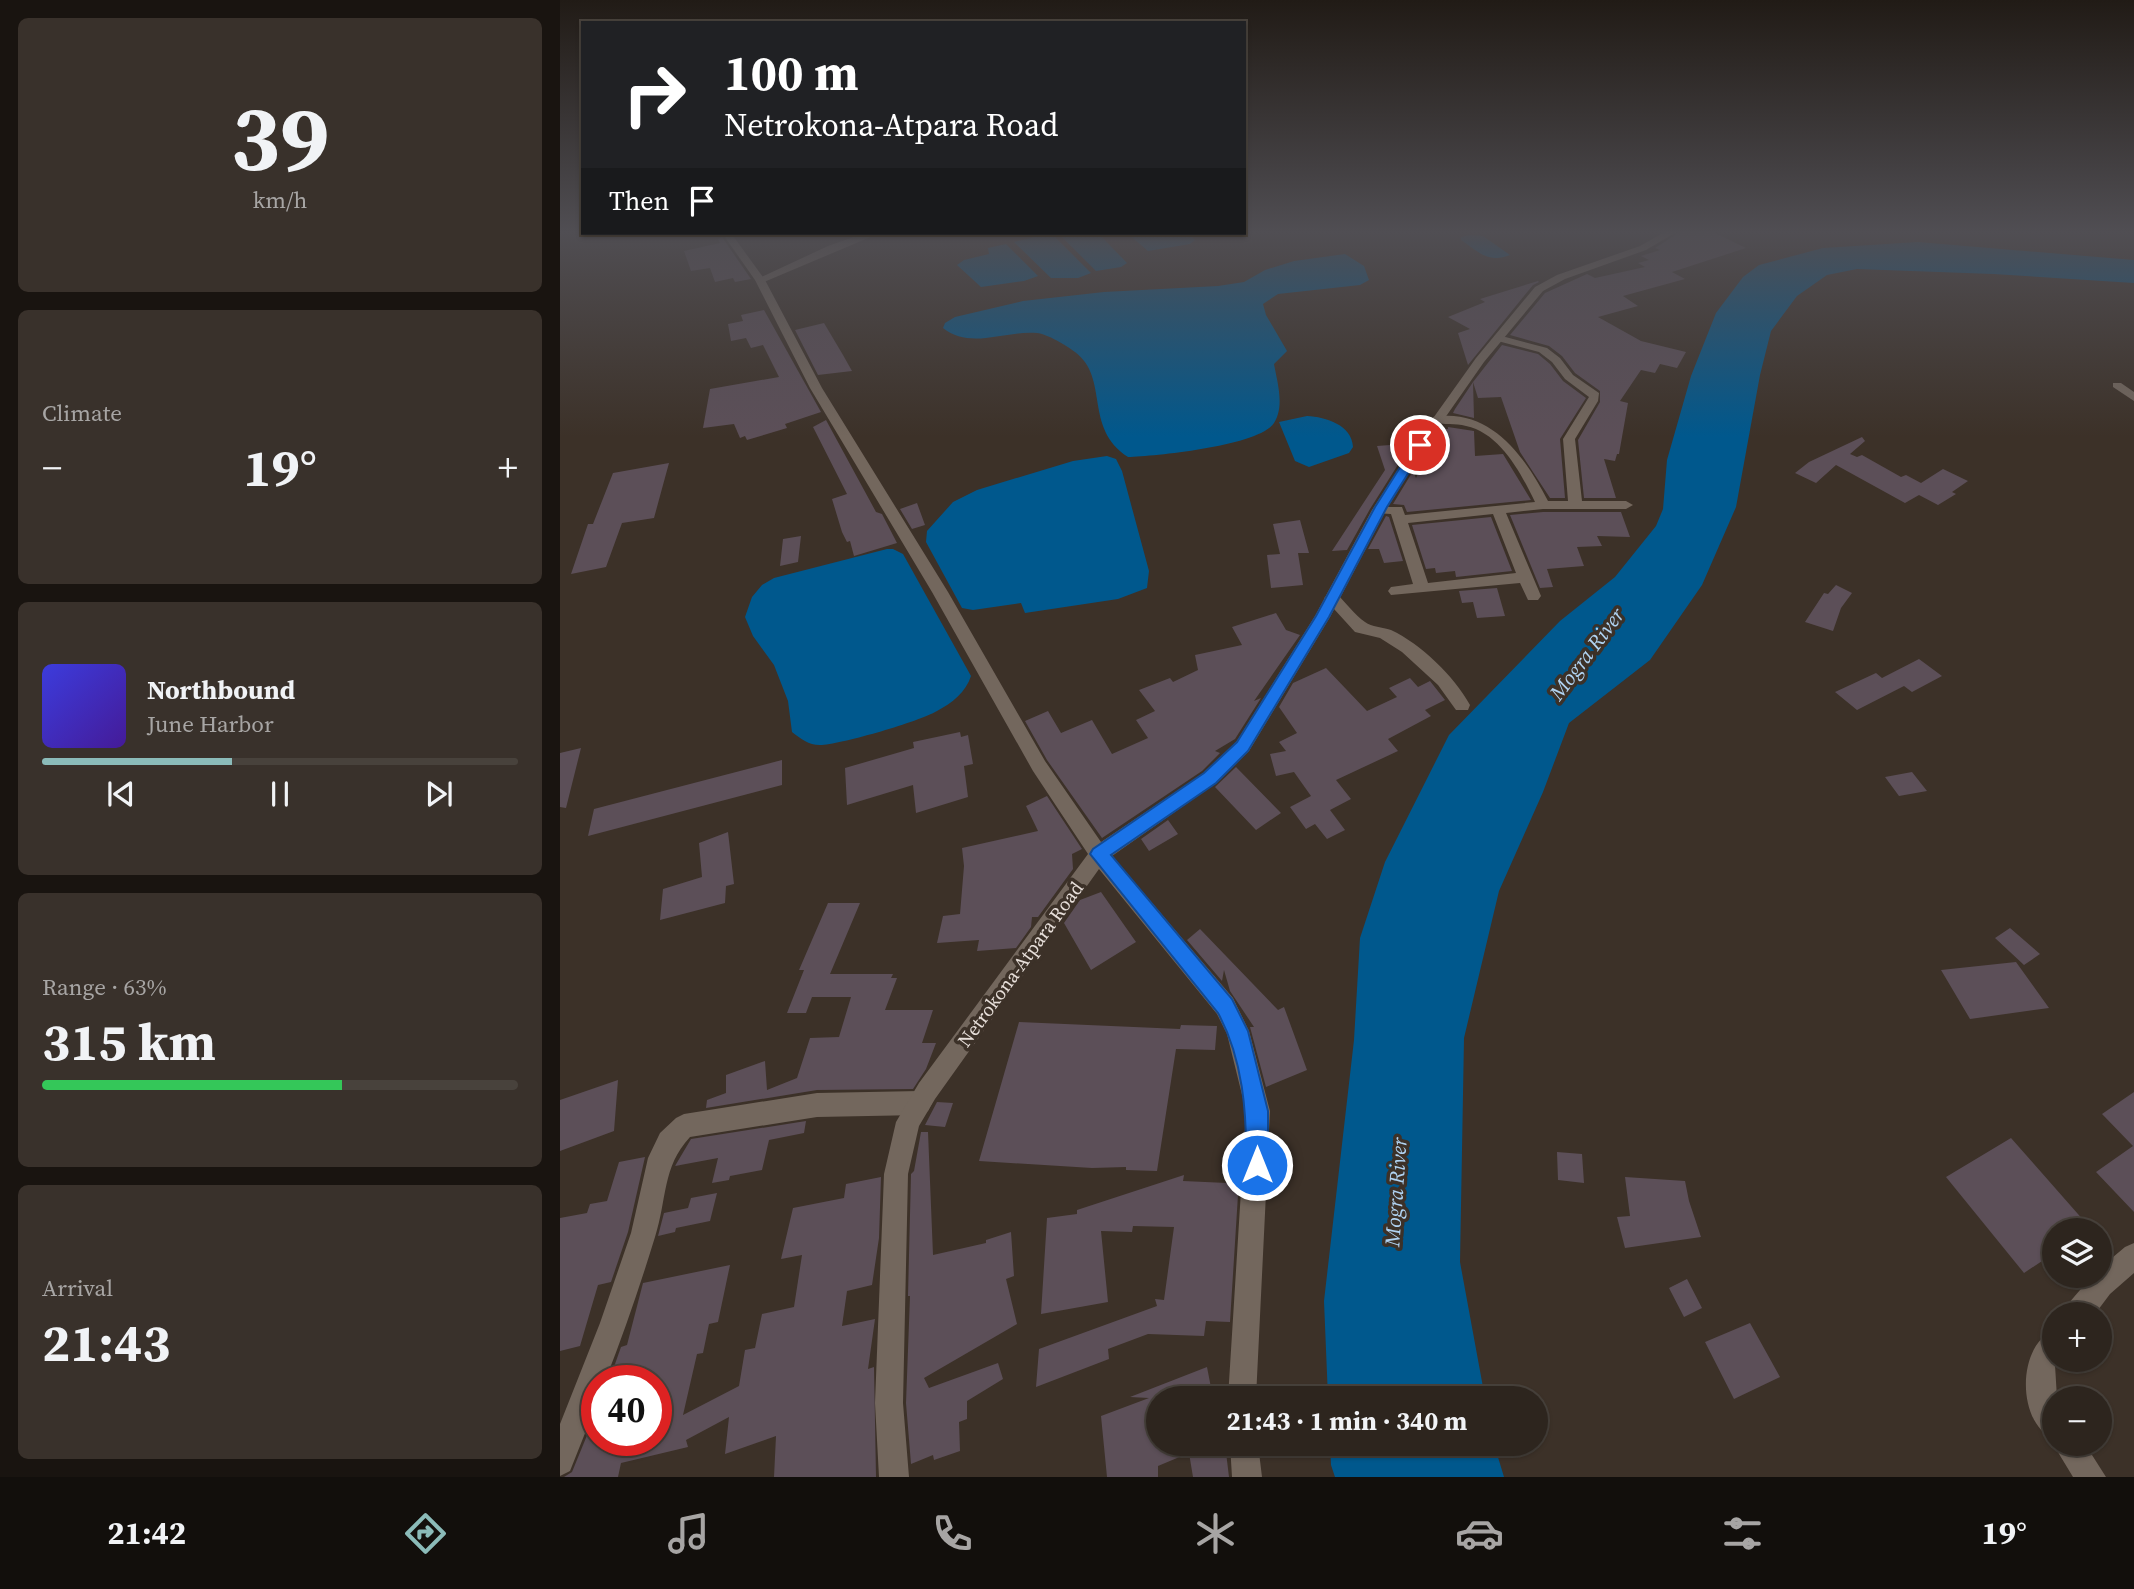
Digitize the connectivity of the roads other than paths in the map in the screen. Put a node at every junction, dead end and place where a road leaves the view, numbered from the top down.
1 (770, 299) edge
2 (1531, 299) edge
3 (1498, 338) junction
4 (2117, 385) dead end
5 (2134, 397) edge
6 (1437, 420) junction
7 (1543, 505) junction
8 (1574, 505) junction
9 (1626, 505) dead end
10 (1379, 510) junction
11 (1498, 510) junction
12 (1400, 520) junction
13 (1526, 577) junction
14 (1422, 588) junction
15 (1396, 591) dead end
16 (1533, 596) dead end
17 (1332, 598) junction
18 (1462, 705) dead end
19 (1099, 854) junction
20 (920, 1103) junction
21 (2134, 1256) edge
22 (2088, 1302) edge
23 (2042, 1361) edge
24 (1243, 1386) edge
25 (2042, 1386) edge
26 (1245, 1456) edge
27 (2076, 1456) edge
28 (560, 1461) edge
29 (894, 1477) edge
30 (1247, 1477) edge
31 (2091, 1477) edge

1 - 19 street
2 - 3 street, Netrokona-Atpara Road
3 - 6 street, Netrokona-Atpara Road
3 - 8 street
4 - 5 street
6 - 7 street
6 - 10 street, Netrokona-Atpara Road
7 - 8 street
7 - 11 street
8 - 9 street
10 - 12 street
10 - 17 street, Netrokona-Atpara Road
11 - 12 street
11 - 13 street
12 - 14 street
13 - 14 street
13 - 16 street
14 - 15 street
17 - 18 street
17 - 19 street, Netrokona-Atpara Road
19 - 20 street, Netrokona-Atpara Road
19 - 24 street
20 - 28 street
20 - 29 street, Netrokona-Atpara Road
21 - 22 street
23 - 25 street
26 - 30 street
27 - 31 street

